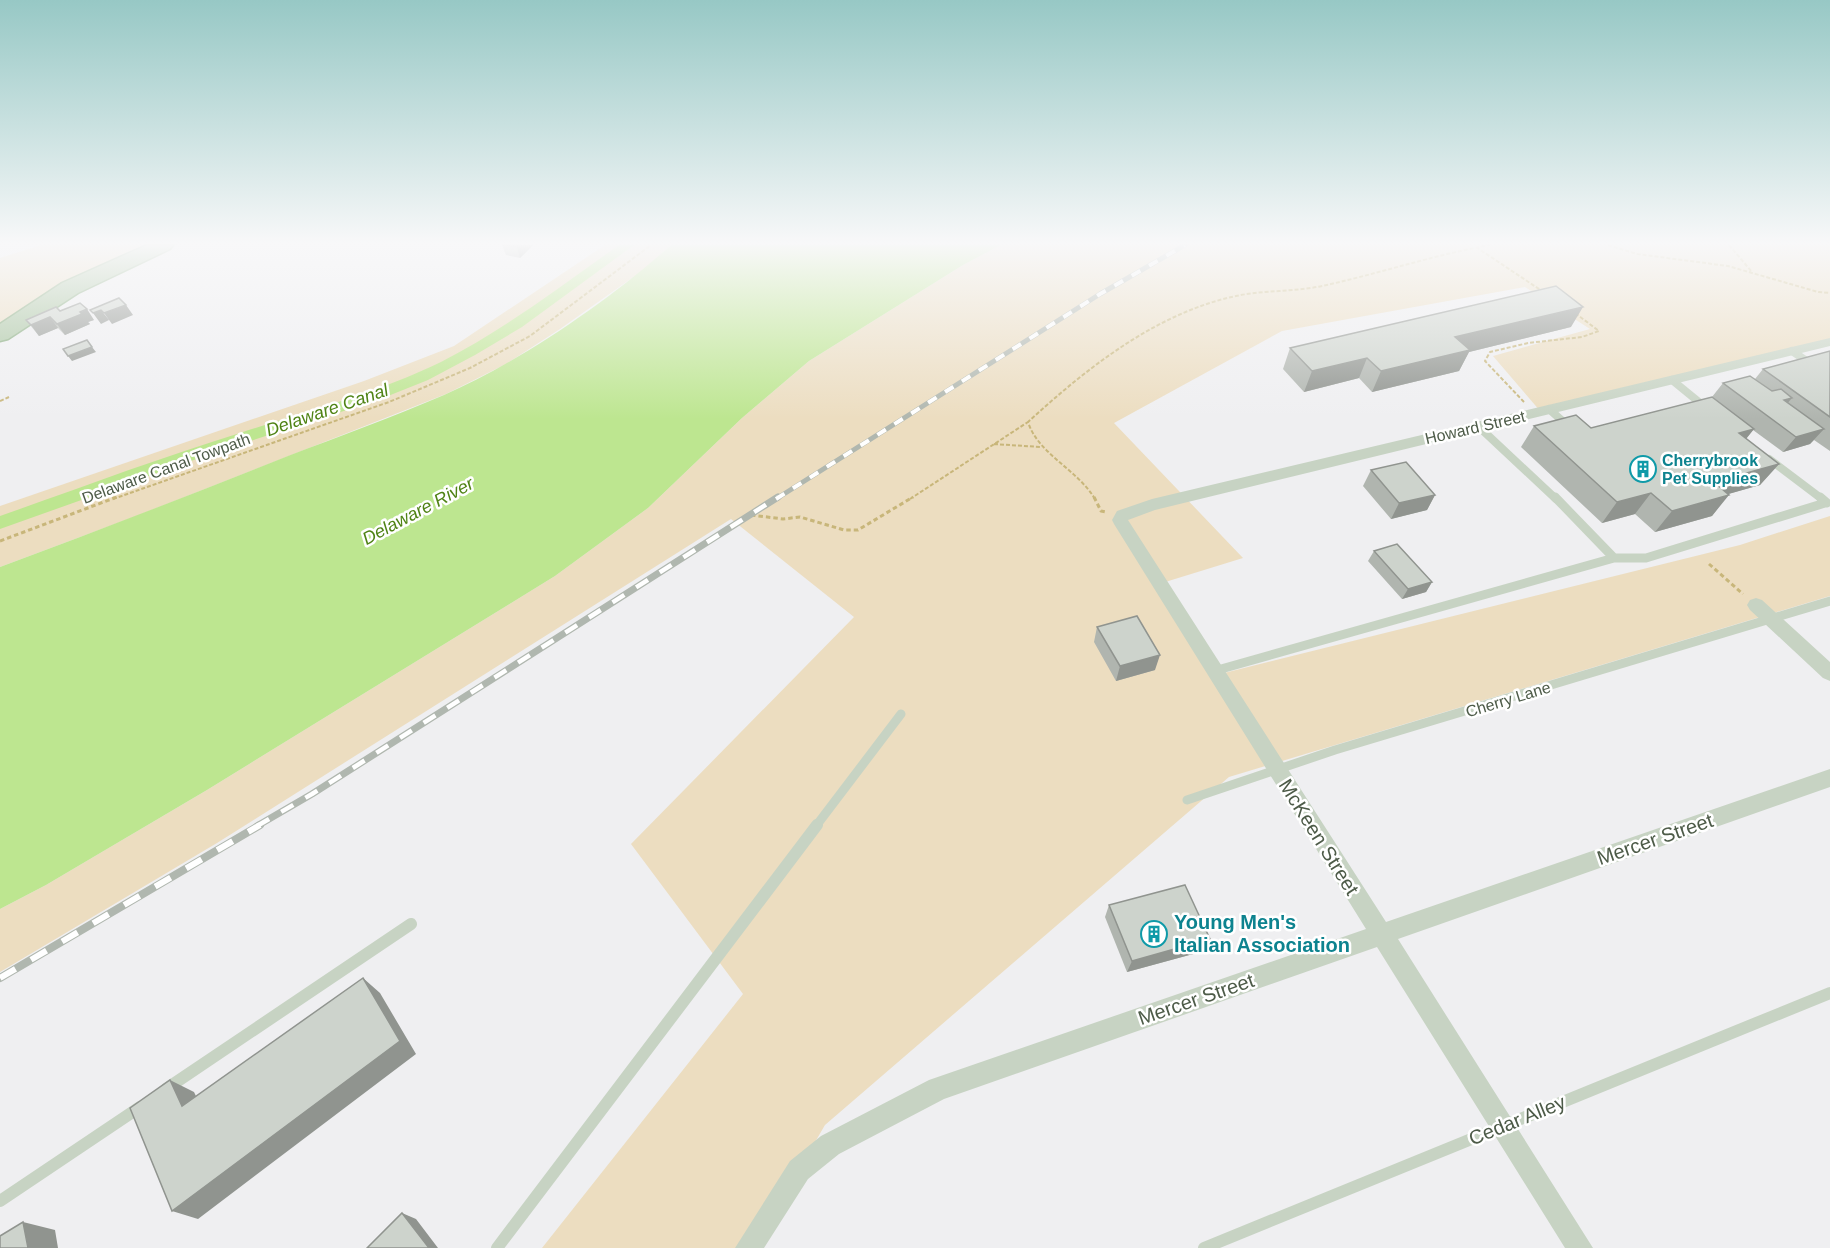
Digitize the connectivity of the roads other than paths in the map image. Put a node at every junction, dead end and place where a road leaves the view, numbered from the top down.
1 (46, 303) edge
2 (0, 333) edge
3 (1830, 342) edge
4 (1792, 351) junction
5 (1830, 376) edge
6 (1672, 380) junction
7 (1700, 402) junction
8 (1688, 405) edge
9 (1549, 409) junction
10 (1714, 414) edge
11 (1478, 426) junction
12 (1575, 432) edge
13 (1760, 452) edge
14 (1827, 502) edge
15 (1122, 517) joint
16 (1614, 558) junction
17 (1830, 601) edge
18 (1756, 605) road end
19 (1770, 619) junction
20 (1214, 670) junction
21 (1830, 672) edge
22 (901, 714) dead end
23 (1276, 770) junction
24 (1830, 778) edge
25 (1187, 800) dead end
26 (411, 924) dead end
27 (1381, 934) junction
28 (1830, 993) edge
29 (1503, 1126) junction
30 (0, 1201) edge
31 (497, 1248) edge
32 (748, 1248) edge
33 (1204, 1248) edge
34 (1580, 1248) edge

1 - 2 highway
3 - 4 street, Howard Street
4 - 5 lane
4 - 6 street, Howard Street
6 - 7 lane
6 - 9 street, Howard Street
7 - 8 lane
7 - 10 lane
9 - 11 street, Howard Street
9 - 12 lane
11 - 15 street, Howard Street
11 - 16 lane
13 - 14 lane
14 - 16 lane
15 - 20 street, McKeen Street
16 - 20 lane
17 - 19 lane, Cherry Lane
18 - 19 street
19 - 21 street
19 - 23 lane, Cherry Lane
20 - 23 street, McKeen Street
22 - 31 lane
23 - 25 lane, Cherry Lane
23 - 27 street, McKeen Street
24 - 27 street, Mercer Street
26 - 30 lane
27 - 29 street, McKeen Street
27 - 32 street, Mercer Street
28 - 29 lane, Cedar Alley
29 - 33 lane, Cedar Alley
29 - 34 street, McKeen Street

